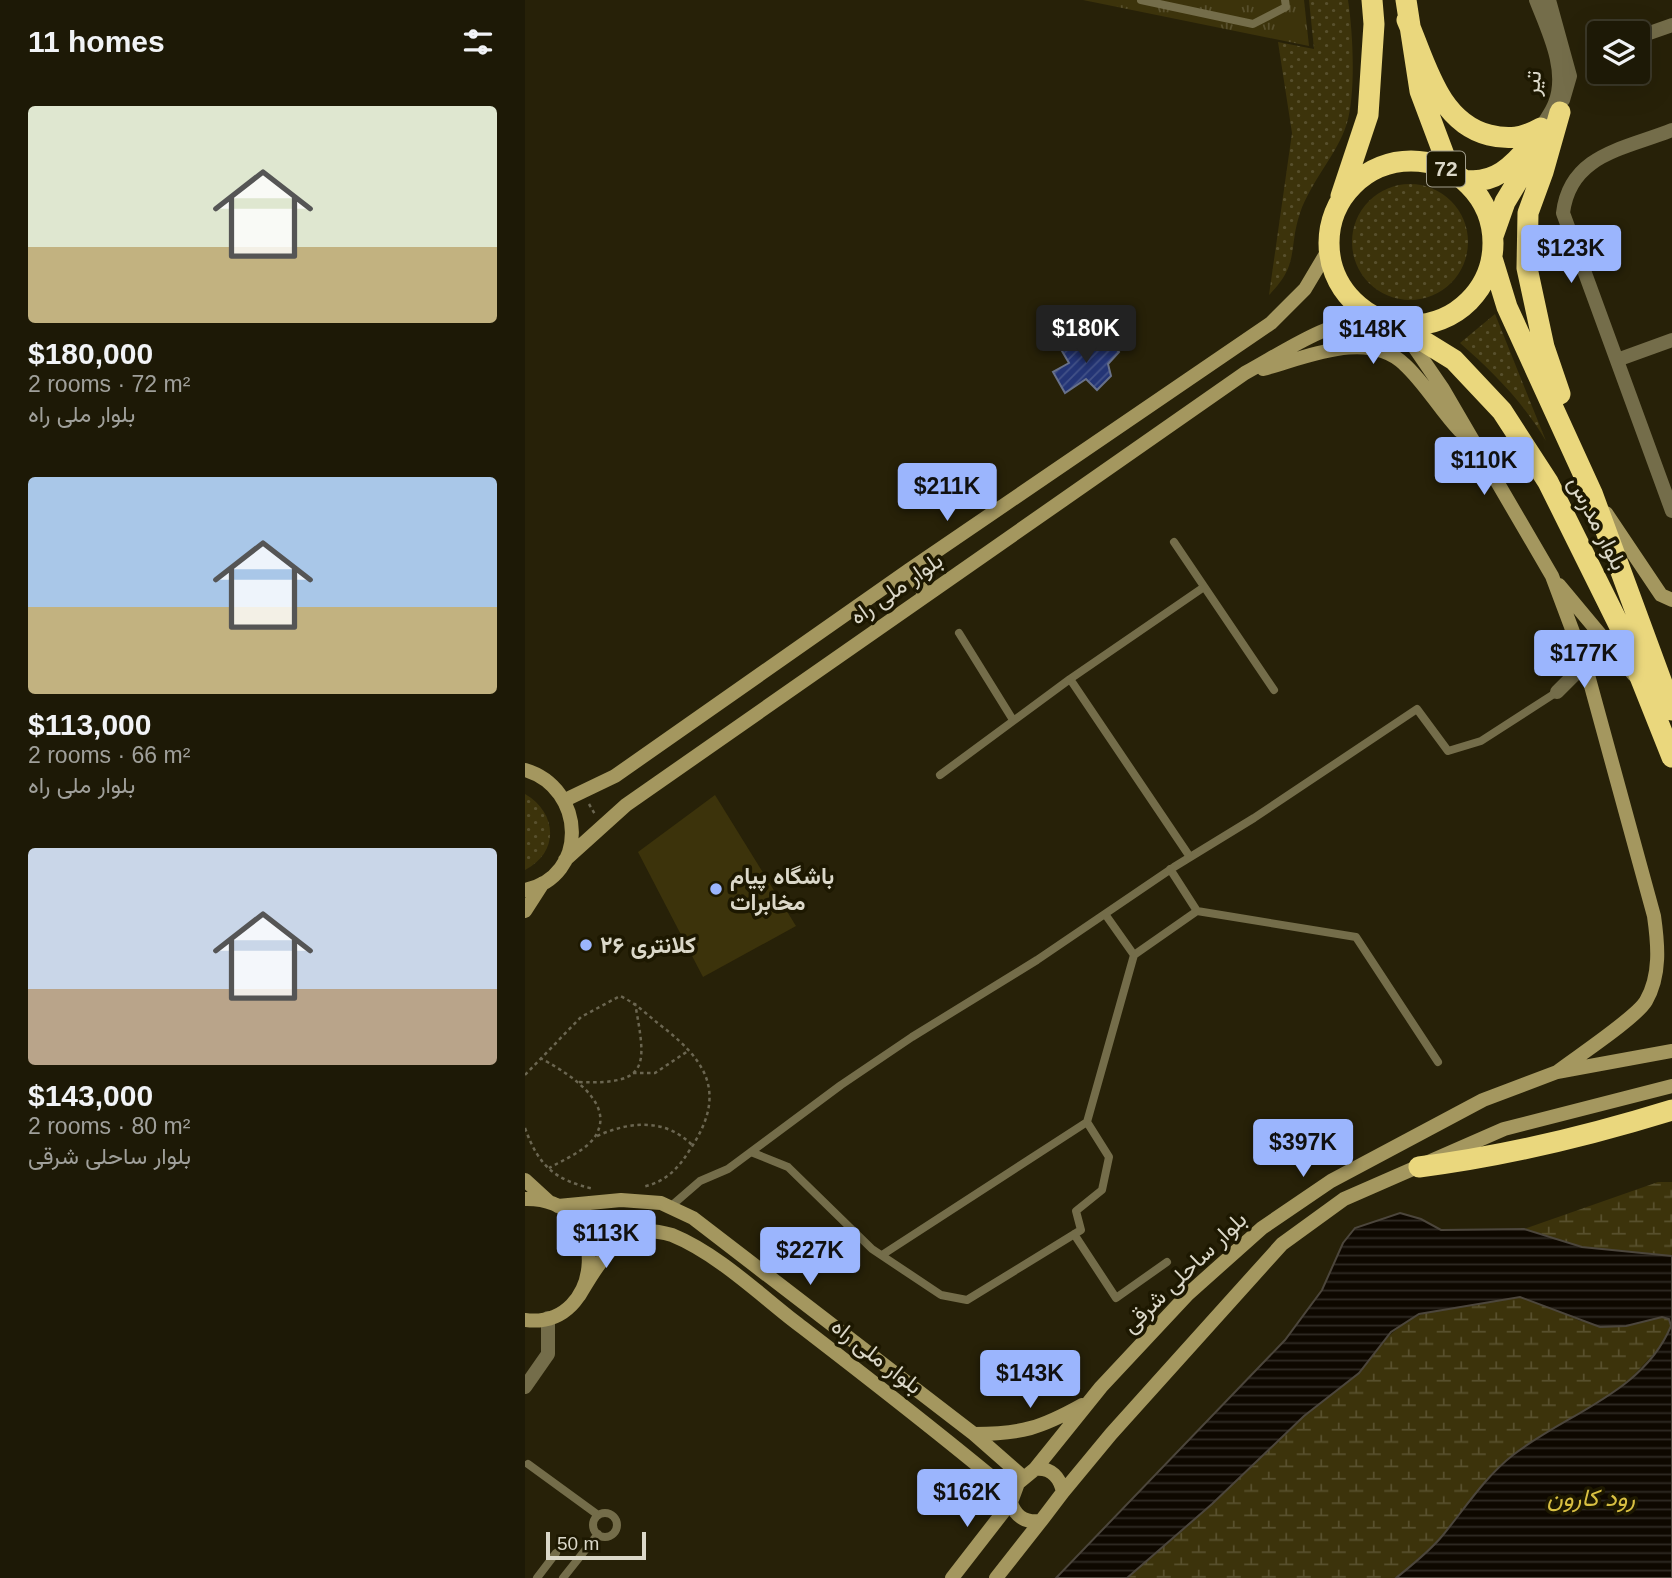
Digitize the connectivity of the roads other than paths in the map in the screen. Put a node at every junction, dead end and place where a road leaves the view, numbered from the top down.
1 (1141, 0) edge
2 (1285, 0) edge
3 (1372, 0) edge
4 (1537, 0) edge
5 (1549, 0) edge
6 (1406, 10) edge
7 (1672, 25) edge
8 (1650, 33) edge
9 (1560, 112) junction
10 (1541, 128) junction
11 (1672, 130) edge
12 (1457, 175) junction
13 (1337, 208) junction
14 (1493, 236) junction
15 (1329, 247) junction
16 (1492, 258) junction
17 (1385, 320) junction
18 (1672, 340) edge
19 (1617, 360) junction
20 (1245, 373) junction
21 (1473, 443) junction
22 (1592, 493) junction
23 (1672, 511) edge
24 (1174, 542) dead end
25 (909, 570) junction
26 (1552, 576) junction
27 (1204, 587) junction
28 (925, 594) junction
29 (1672, 600) edge
30 (959, 633) dead end
31 (1585, 664) junction
32 (1070, 679) junction
33 (1644, 687) junction
34 (1274, 690) dead end
35 (1557, 692) joint
36 (1672, 709) edge
37 (1013, 720) junction
38 (1672, 757) edge
39 (525, 770) edge
40 (940, 775) dead end
41 (565, 800) junction
42 (1190, 857) junction
43 (565, 860) junction
44 (1170, 869) junction
45 (543, 882) junction
46 (525, 890) edge
47 (1197, 911) junction
48 (525, 912) edge
49 (1105, 914) junction
50 (1133, 955) junction
51 (1672, 1051) edge
52 (1438, 1062) dead end
53 (1556, 1072) junction
54 (1672, 1086) edge
55 (1672, 1110) edge
56 (1087, 1122) junction
57 (751, 1152) junction
58 (1419, 1167) junction
59 (525, 1180) edge
60 (525, 1199) edge
61 (554, 1204) junction
62 (670, 1207) junction
63 (1074, 1234) junction
64 (882, 1255) junction
65 (1167, 1262) dead end
66 (579, 1296) junction
67 (548, 1318) junction
68 (525, 1320) edge
69 (525, 1387) edge
70 (1089, 1401) junction
71 (974, 1434) junction
72 (1005, 1461) junction
73 (528, 1464) dead end
74 (1029, 1473) junction
75 (991, 1476) junction
76 (1063, 1492) junction
77 (1011, 1498) junction
78 (598, 1515) junction
79 (1041, 1521) junction
80 (598, 1534) junction
81 (556, 1553) dead end
82 (537, 1578) edge
83 (563, 1578) edge
84 (952, 1578) edge
85 (996, 1578) edge

1 - 2 lane
3 - 13 highway, 72
4 - 10 street, تیر
5 - 9 street, تیر
6 - 10 highway
6 - 12 highway, 72
7 - 8 street
9 - 14 highway
9 - 22 highway
10 - 12 highway
11 - 19 street
12 - 13 highway, 72
12 - 14 highway, 72
13 - 15 highway, 72
14 - 16 highway, 72
15 - 17 highway, 72
15 - 25 main road, بلوار ملی راه
16 - 17 highway, 72
16 - 22 highway, بلوار مدرس / 72
17 - 20 main road, بلوار ملی راه
17 - 21 main road
17 - 33 highway, بلوار مدرس / 72
18 - 19 street
19 - 23 street
20 - 21 main road
20 - 28 main road, بلوار ملی راه
21 - 26 main road
22 - 29 main road
22 - 36 highway, بلوار مدرس / 72
24 - 27 lane
25 - 28 main road
25 - 41 main road, بلوار ملی راه
26 - 31 main road
26 - 33 main road
27 - 32 lane
27 - 34 lane
28 - 43 main road, بلوار ملی راه
30 - 37 lane
31 - 35 street
31 - 53 main road
32 - 37 lane
32 - 42 lane
33 - 38 highway, بلوار مدرس / 72
35 - 42 lane
37 - 40 lane
39 - 41 main road
41 - 43 main road
42 - 44 lane
43 - 45 main road, بلوار ملی راه
44 - 47 lane
44 - 49 lane
45 - 46 main road
45 - 48 main road
47 - 50 lane
47 - 52 lane
49 - 50 lane
49 - 57 lane
50 - 56 lane
51 - 53 main road, بلوار ساحلی شرقی
53 - 70 main road, بلوار ساحلی شرقی
54 - 58 main road
55 - 58 highway
56 - 63 lane
56 - 64 lane
57 - 62 lane
57 - 64 lane
58 - 76 main road
59 - 61 main road
60 - 61 main road, بلوار ملی راه
61 - 62 main road, بلوار ملی راه
61 - 66 main road
62 - 71 main road, بلوار ملی راه
63 - 64 lane
63 - 65 lane
66 - 67 main road
66 - 75 main road, بلوار ملی راه
67 - 68 main road
67 - 69 street
70 - 71 main road
70 - 74 main road, بلوار ساحلی شرقی
71 - 72 main road, بلوار ملی راه
72 - 74 main road, بلوار ملی راه
72 - 75 main road
73 - 78 lane
74 - 76 main road
74 - 77 main road
75 - 77 main road, بلوار ملی راه
76 - 79 main road
77 - 79 main road
77 - 84 main road
78 - 80 lane
78 - 80 lane
79 - 85 main road
80 - 83 lane
81 - 82 lane

